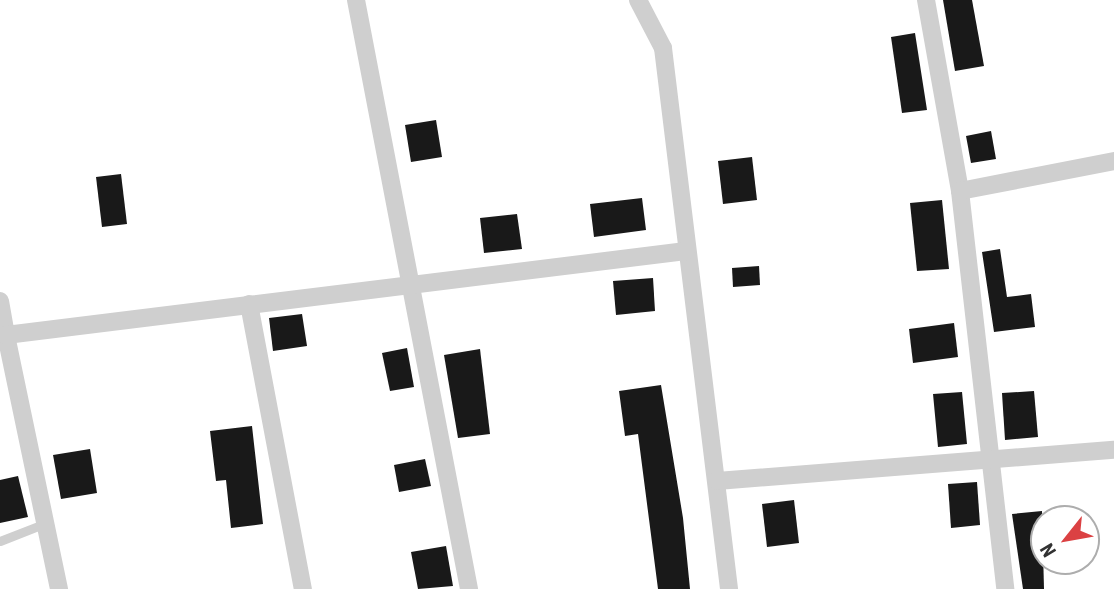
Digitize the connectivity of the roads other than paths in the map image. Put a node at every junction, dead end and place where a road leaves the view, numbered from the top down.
1 (356, 0) edge
2 (638, 0) edge
3 (926, 0) edge
4 (1114, 161) edge
5 (960, 191) junction
6 (686, 251) junction
7 (406, 281) junction
8 (0, 301) edge
9 (249, 304) junction
10 (6, 335) junction
11 (1114, 450) edge
12 (992, 463) junction
13 (716, 481) junction
14 (46, 523) junction
15 (0, 541) edge
16 (59, 589) edge
17 (303, 589) edge
18 (469, 589) edge
19 (729, 589) edge
20 (1005, 589) edge

1 - 7 street
2 - 6 street
3 - 5 street
4 - 5 street
5 - 12 street
6 - 7 street
6 - 13 street
7 - 9 street
7 - 18 street
8 - 10 street
9 - 10 street
9 - 17 street
10 - 14 street
11 - 12 street
12 - 13 street
12 - 20 street
13 - 19 street
14 - 15 lane
14 - 16 street

